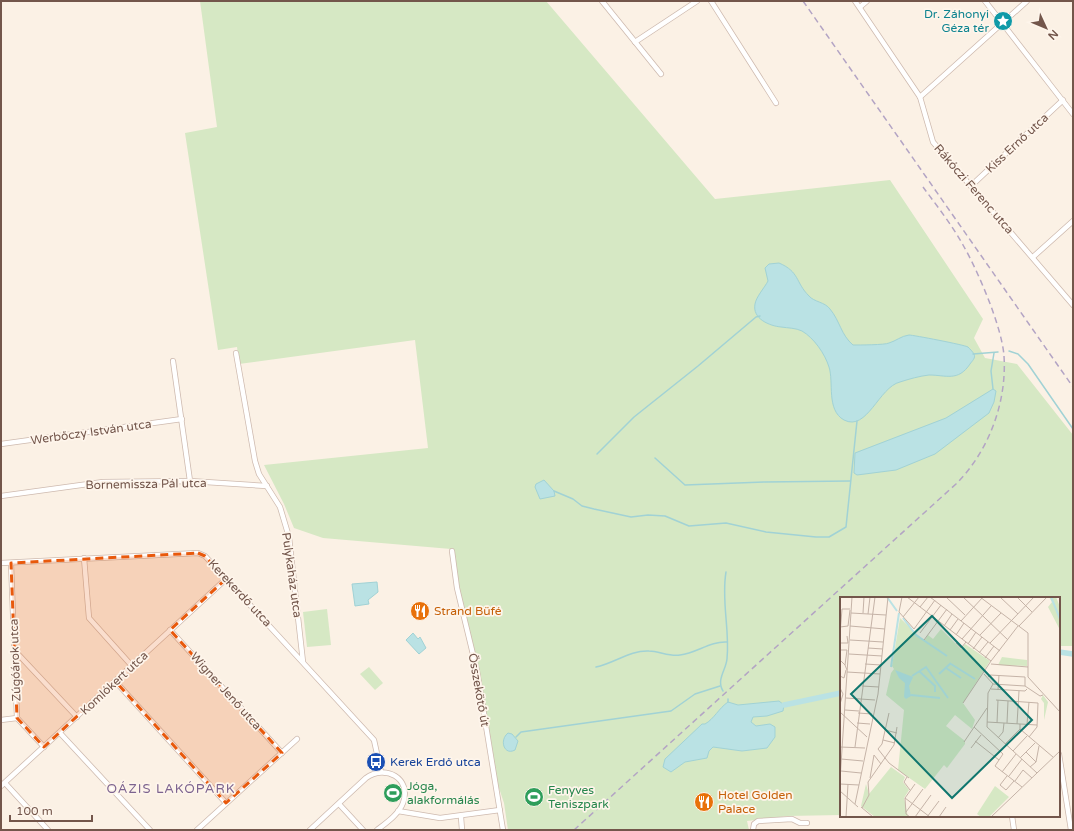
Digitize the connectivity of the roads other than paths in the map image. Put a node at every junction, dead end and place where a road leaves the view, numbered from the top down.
1 (602, 1) edge
2 (697, 1) edge
3 (710, 1) edge
4 (856, 1) edge
5 (867, 1) edge
6 (985, 1) edge
7 (1027, 1) edge
8 (860, 7) junction
9 (1002, 23) junction
10 (635, 42) junction
11 (661, 74) dead end
12 (920, 96) junction
13 (1063, 100) junction
14 (776, 103) dead end
15 (1073, 114) edge
16 (972, 185) junction
17 (1073, 221) edge
18 (1033, 257) junction
19 (1073, 305) edge
20 (236, 353) dead end
21 (173, 361) dead end
22 (182, 419) junction
23 (1, 444) edge
24 (190, 481) junction
25 (267, 486) junction
26 (1, 496) edge
27 (452, 551) dead end
28 (84, 558) junction
29 (1, 563) edge
30 (11, 563) junction
31 (226, 579) junction
32 (170, 630) junction
33 (16, 652) junction
34 (303, 662) junction
35 (132, 666) junction
36 (116, 681) junction
37 (77, 717) junction
38 (17, 718) junction
39 (1, 720) edge
40 (60, 733) junction
41 (297, 739) dead end
42 (44, 747) junction
43 (282, 753) junction
44 (1060, 760) edge
45 (381, 772) junction
46 (3, 785) edge
47 (226, 803) junction
48 (339, 804) junction
49 (500, 810) junction
50 (398, 811) junction
51 (461, 816) junction
52 (1012, 817) edge
53 (807, 823) dead end
54 (48, 830) edge
55 (150, 830) edge
56 (197, 830) edge
57 (310, 830) edge
58 (362, 830) edge
59 (378, 830) edge
60 (462, 830) edge
61 (503, 830) edge
62 (753, 830) edge
63 (1014, 830) edge
64 (1071, 830) edge

1 - 10 street
2 - 10 street
3 - 14 street
4 - 8 street, Rákóczi Ferenc utca
5 - 8 street
6 - 9 street
7 - 9 street
8 - 12 street, Rákóczi Ferenc utca
9 - 12 street
9 - 13 street
10 - 11 street
12 - 16 street, Rákóczi Ferenc utca
13 - 15 street
13 - 16 street, Kiss Ernő utca
16 - 18 street, Rákóczi Ferenc utca
17 - 18 street
18 - 19 street, Rákóczi Ferenc utca
20 - 25 street, Pulykaház utca
21 - 22 street
22 - 23 street, Werbőczy István utca
22 - 24 street
24 - 25 street, Bornemissza Pál utca
24 - 26 street, Bornemissza Pál utca
25 - 34 street, Pulykaház utca
27 - 49 street, Összekötő út
28 - 30 street, Kerekerdő utca
28 - 31 street, Kerekerdő utca
28 - 35 street
29 - 30 street, Kerekerdő utca
30 - 33 street, Zúgóárok utca
31 - 32 street, Komlókert utca
31 - 34 street, Kerekerdő utca
32 - 35 street, Komlókert utca
32 - 43 street, Wigner Jenő utca
33 - 37 street
33 - 38 street, Zúgóárok utca
34 - 45 street, Kerekerdő utca
35 - 36 street, Komlókert utca
36 - 37 street, Komlókert utca
36 - 47 street
37 - 40 street, Komlókert utca
38 - 39 street
38 - 42 street, Zúgóárok utca
40 - 42 street, Komlókert utca
40 - 55 street
41 - 43 street
42 - 46 street, Komlókert utca
43 - 47 street
44 - 64 street
45 - 48 street
45 - 50 street
46 - 54 street
47 - 56 street
48 - 57 street
48 - 58 street
49 - 51 street
49 - 61 street, Összekötő út
50 - 51 street
50 - 59 street
51 - 60 street
52 - 63 street
53 - 62 street

